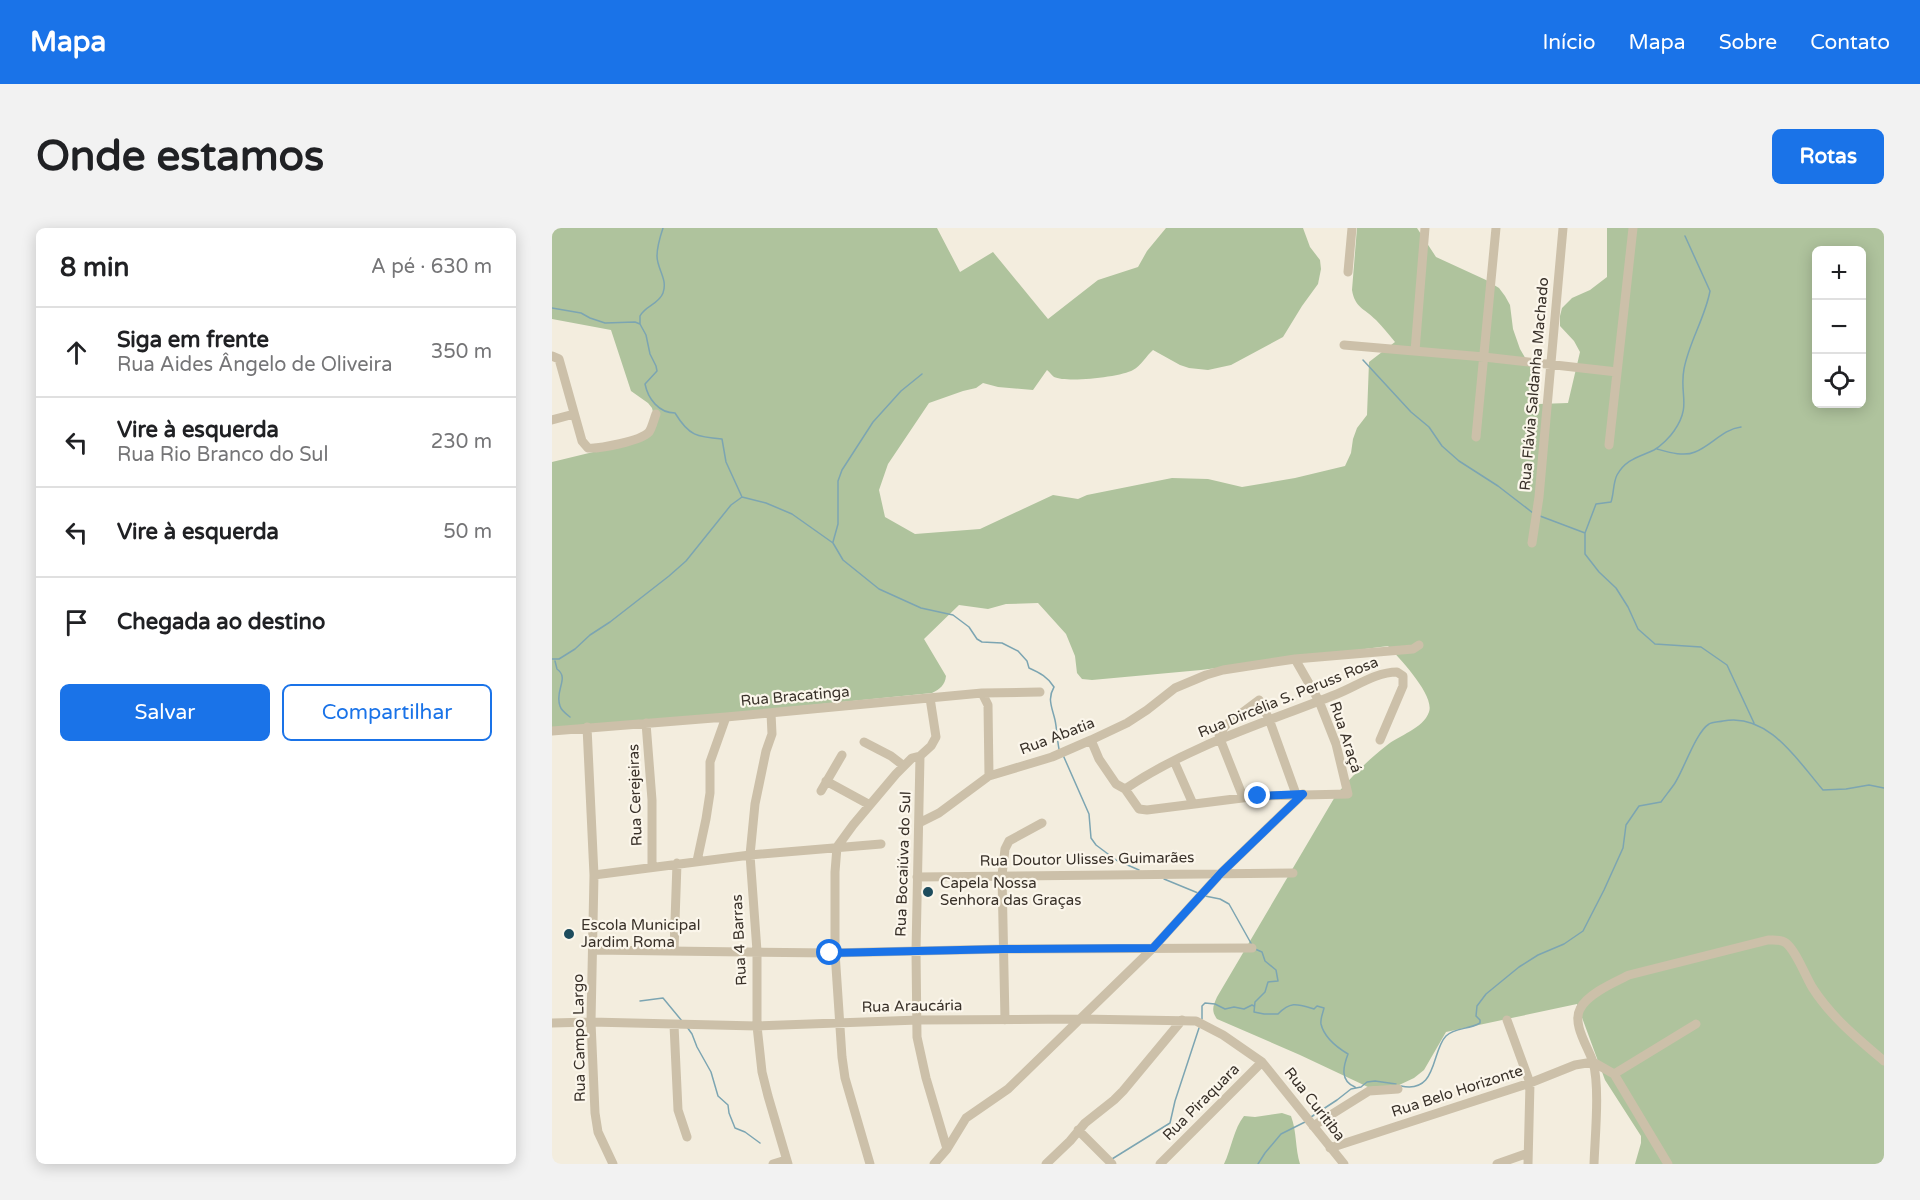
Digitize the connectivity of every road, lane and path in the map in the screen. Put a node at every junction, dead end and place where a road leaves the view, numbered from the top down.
1 (1352, 228) edge
2 (1425, 228) edge
3 (1496, 228) edge
4 (1563, 228) edge
5 (1633, 228) edge
6 (1348, 272) dead end
7 (1344, 345) dead end
8 (1415, 351) junction
9 (1484, 357) junction
10 (556, 358) edge
11 (1551, 364) junction
12 (1617, 372) junction
13 (574, 414) junction
14 (656, 414) dead end
15 (552, 420) edge
16 (1476, 437) dead end
17 (1610, 445) dead end
18 (1532, 543) dead end
19 (1419, 645) dead end
20 (1295, 659) junction
21 (1040, 692) dead end
22 (982, 693) junction
23 (930, 698) junction
24 (1319, 700) junction
25 (771, 713) junction
26 (726, 717) junction
27 (1269, 719) junction
28 (646, 723) junction
29 (587, 727) junction
30 (552, 731) edge
31 (1220, 739) junction
32 (1090, 740) junction
33 (1380, 740) dead end
34 (864, 742) dead end
35 (842, 755) dead end
36 (920, 756) junction
37 (1174, 761) junction
38 (904, 766) junction
39 (989, 776) junction
40 (1125, 789) junction
41 (1299, 794) junction
42 (1243, 797) junction
43 (1193, 804) junction
44 (870, 805) junction
45 (1042, 823) dead end
46 (919, 824) junction
47 (881, 844) dead end
48 (837, 847) junction
49 (750, 855) junction
50 (697, 861) junction
51 (677, 863) junction
52 (652, 866) junction
53 (1221, 873) junction
54 (1293, 873) dead end
55 (594, 875) junction
56 (1002, 875) junction
57 (917, 877) junction
58 (1153, 948) junction
59 (1252, 948) dead end
60 (1004, 949) junction
61 (593, 950) junction
62 (674, 950) junction
63 (757, 951) junction
64 (916, 951) junction
65 (835, 952) junction
66 (1080, 1019) junction
67 (918, 1020) junction
68 (1005, 1020) junction
69 (1182, 1020) junction
70 (1507, 1020) dead end
71 (591, 1022) junction
72 (552, 1023) edge
73 (839, 1023) junction
74 (1696, 1024) dead end
75 (674, 1025) junction
76 (757, 1026) junction
77 (1884, 1061) edge
78 (1262, 1062) junction
79 (1593, 1062) junction
80 (1614, 1074) junction
81 (1530, 1083) junction
82 (1398, 1089) dead end
83 (1313, 1126) junction
84 (1078, 1130) junction
85 (687, 1137) dead end
86 (1330, 1148) junction
87 (947, 1149) junction
88 (1528, 1153) junction
89 (787, 1162) edge
90 (613, 1164) edge
91 (772, 1164) edge
92 (870, 1164) edge
93 (934, 1164) edge
94 (1046, 1164) edge
95 (1112, 1164) edge
96 (1160, 1164) edge
97 (1344, 1164) edge
98 (1497, 1164) edge
99 (1528, 1164) edge
100 (1594, 1164) edge
101 (1668, 1164) edge

1 - 6 street
2 - 8 street
3 - 9 street
4 - 11 street, Rua Flávia Saldanha Machado
5 - 12 street
7 - 8 street
8 - 9 street
9 - 11 street
9 - 16 street
10 - 13 street
11 - 12 street
11 - 18 street, Rua Flávia Saldanha Machado
12 - 17 street
13 - 14 street
13 - 15 street
19 - 20 street
20 - 24 street, Rua Araçá
20 - 32 street, Rua Abatia
21 - 22 street, Rua Bracatinga
22 - 23 street, Rua Bracatinga
22 - 39 street
23 - 25 street, Rua Bracatinga
23 - 36 street
24 - 27 street, Rua Dircélia S. Peruss Rosa
24 - 33 street, Rua Dircélia S. Peruss Rosa
24 - 41 street, Rua Araçá
25 - 26 street, Rua Bracatinga
25 - 49 street, Rua 4 Barras
26 - 28 street, Rua Bracatinga
26 - 50 street
27 - 31 street, Rua Dircélia S. Peruss Rosa
27 - 31 street
27 - 41 street
28 - 29 street, Rua Bracatinga
28 - 52 street, Rua Cerejeiras
29 - 30 street, Rua Bracatinga
29 - 55 street, Rua Campo Largo
31 - 37 street, Rua Dircélia S. Peruss Rosa
31 - 42 street
32 - 39 street, Rua Abatia
32 - 40 street
34 - 38 street
35 - 44 street
36 - 38 street
36 - 46 street, Rua Bocaiúva do Sul
37 - 40 street, Rua Dircélia S. Peruss Rosa
37 - 43 street
38 - 44 street
39 - 46 street, Rua Abatia
40 - 43 street
41 - 42 street
41 - 53 street
42 - 43 street
44 - 48 street
45 - 56 street
46 - 57 street, Rua Bocaiúva do Sul
47 - 48 street
48 - 49 street
48 - 65 street
49 - 50 street
49 - 63 street, Rua 4 Barras
50 - 51 street
51 - 52 street
51 - 62 street
52 - 55 street
53 - 54 street, Rua Doutor Ulisses Guimarães
53 - 56 street, Rua Doutor Ulisses Guimarães
53 - 58 street
55 - 61 street, Rua Campo Largo
56 - 57 street, Rua Doutor Ulisses Guimarães
56 - 60 street
57 - 64 street, Rua Bocaiúva do Sul
58 - 59 street
58 - 60 street
58 - 66 street
60 - 64 street
60 - 68 street
61 - 62 street
61 - 71 street, Rua Campo Largo
62 - 63 street
63 - 65 street
63 - 76 street, Rua 4 Barras
64 - 65 street
64 - 67 street, Rua Bocaiúva do Sul
65 - 73 street
66 - 68 street, Rua Araucária
66 - 69 street, Rua Araucária
66 - 87 street
67 - 68 street, Rua Araucária
67 - 73 street, Rua Araucária
67 - 87 street, Rua Bocaiúva do Sul
69 - 78 street, Rua Araucária
69 - 84 street
70 - 81 street
71 - 72 street, Rua Araucária
71 - 75 street, Rua Araucária
71 - 90 street, Rua Campo Largo
73 - 76 street, Rua Araucária
73 - 92 street
74 - 80 street
75 - 76 street, Rua Araucária
75 - 85 street
76 - 89 street, Rua 4 Barras
77 - 79 street
78 - 83 street, Rua Curitiba
78 - 96 street, Rua Piraquara
79 - 80 street
79 - 81 street, Rua Belo Horizonte
79 - 100 street
80 - 101 street
81 - 86 street, Rua Belo Horizonte
81 - 88 street
82 - 83 street
83 - 86 street, Rua Curitiba
84 - 94 street
84 - 95 street
86 - 97 street, Rua Curitiba
87 - 93 street
88 - 98 street
88 - 99 street
89 - 91 street

